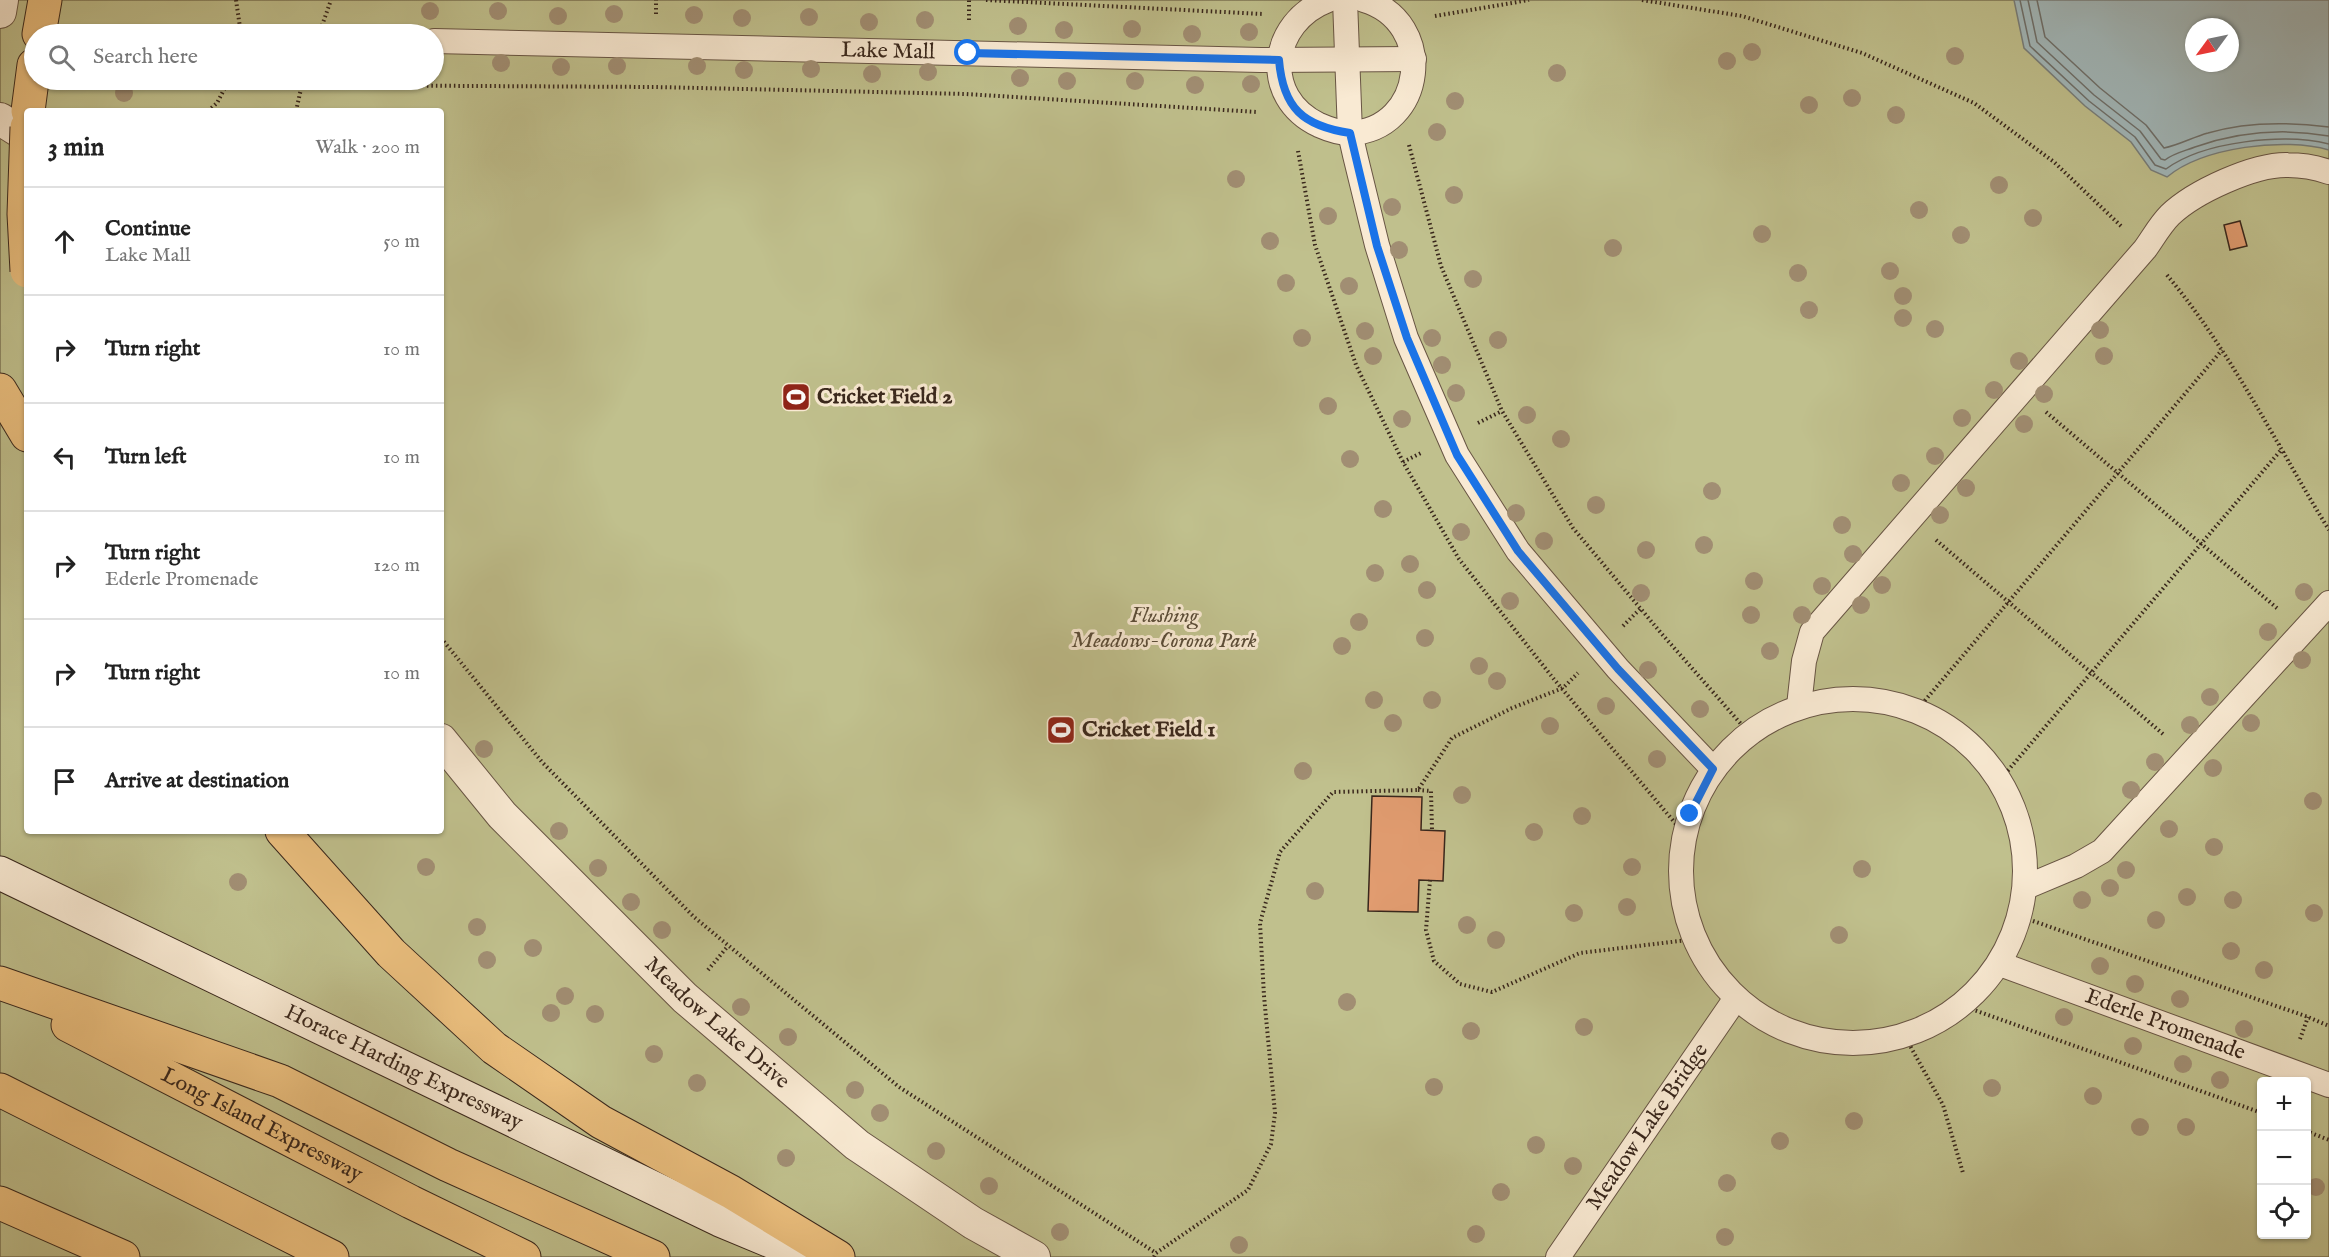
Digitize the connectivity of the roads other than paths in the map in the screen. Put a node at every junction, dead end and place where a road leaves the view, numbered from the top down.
1 (2, 0) edge
2 (45, 0) edge
3 (1328, 0) edge
4 (1346, 0) edge
5 (1364, 0) edge
6 (0, 12) edge
7 (41, 24) edge
8 (444, 41) edge
9 (1279, 60) junction
10 (1347, 60) junction
11 (1414, 60) junction
12 (31, 90) edge
13 (28, 108) edge
14 (0, 119) edge
15 (1350, 133) junction
16 (24, 134) edge
17 (2329, 172) edge
18 (0, 390) edge
19 (24, 430) edge
20 (2329, 603) edge
21 (1799, 706) junction
22 (444, 744) edge
23 (1713, 769) junction
24 (285, 834) edge
25 (0, 873) edge
26 (2026, 887) junction
27 (2000, 964) junction
28 (0, 983) edge
29 (0, 989) edge
30 (1736, 998) junction
31 (2329, 1085) edge
32 (0, 1090) edge
33 (6, 1205) edge
34 (123, 1257) edge
35 (332, 1257) edge
36 (524, 1257) edge
37 (653, 1257) edge
38 (809, 1257) edge
39 (838, 1257) edge
40 (1034, 1257) edge
41 (1558, 1257) edge

1 - 6 street
2 - 7 highway
3 - 9 street
4 - 10 street
5 - 11 street
8 - 9 street, Lake Mall
9 - 10 street, Lake Mall
9 - 15 street
10 - 11 street, Lake Mall
10 - 15 street
11 - 15 street
12 - 13 highway
14 - 16 street
15 - 23 street
17 - 21 street
18 - 19 highway
20 - 26 street
21 - 23 street
21 - 26 street
22 - 40 street, Meadow Lake Drive
23 - 30 street
24 - 39 highway
25 - 38 main road, Horace Harding Expressway
26 - 27 street
27 - 30 street
27 - 31 street, Ederle Promenade
28 - 37 highway
29 - 36 highway, Long Island Expressway
30 - 41 street, Meadow Lake Bridge
32 - 35 highway
33 - 34 highway

